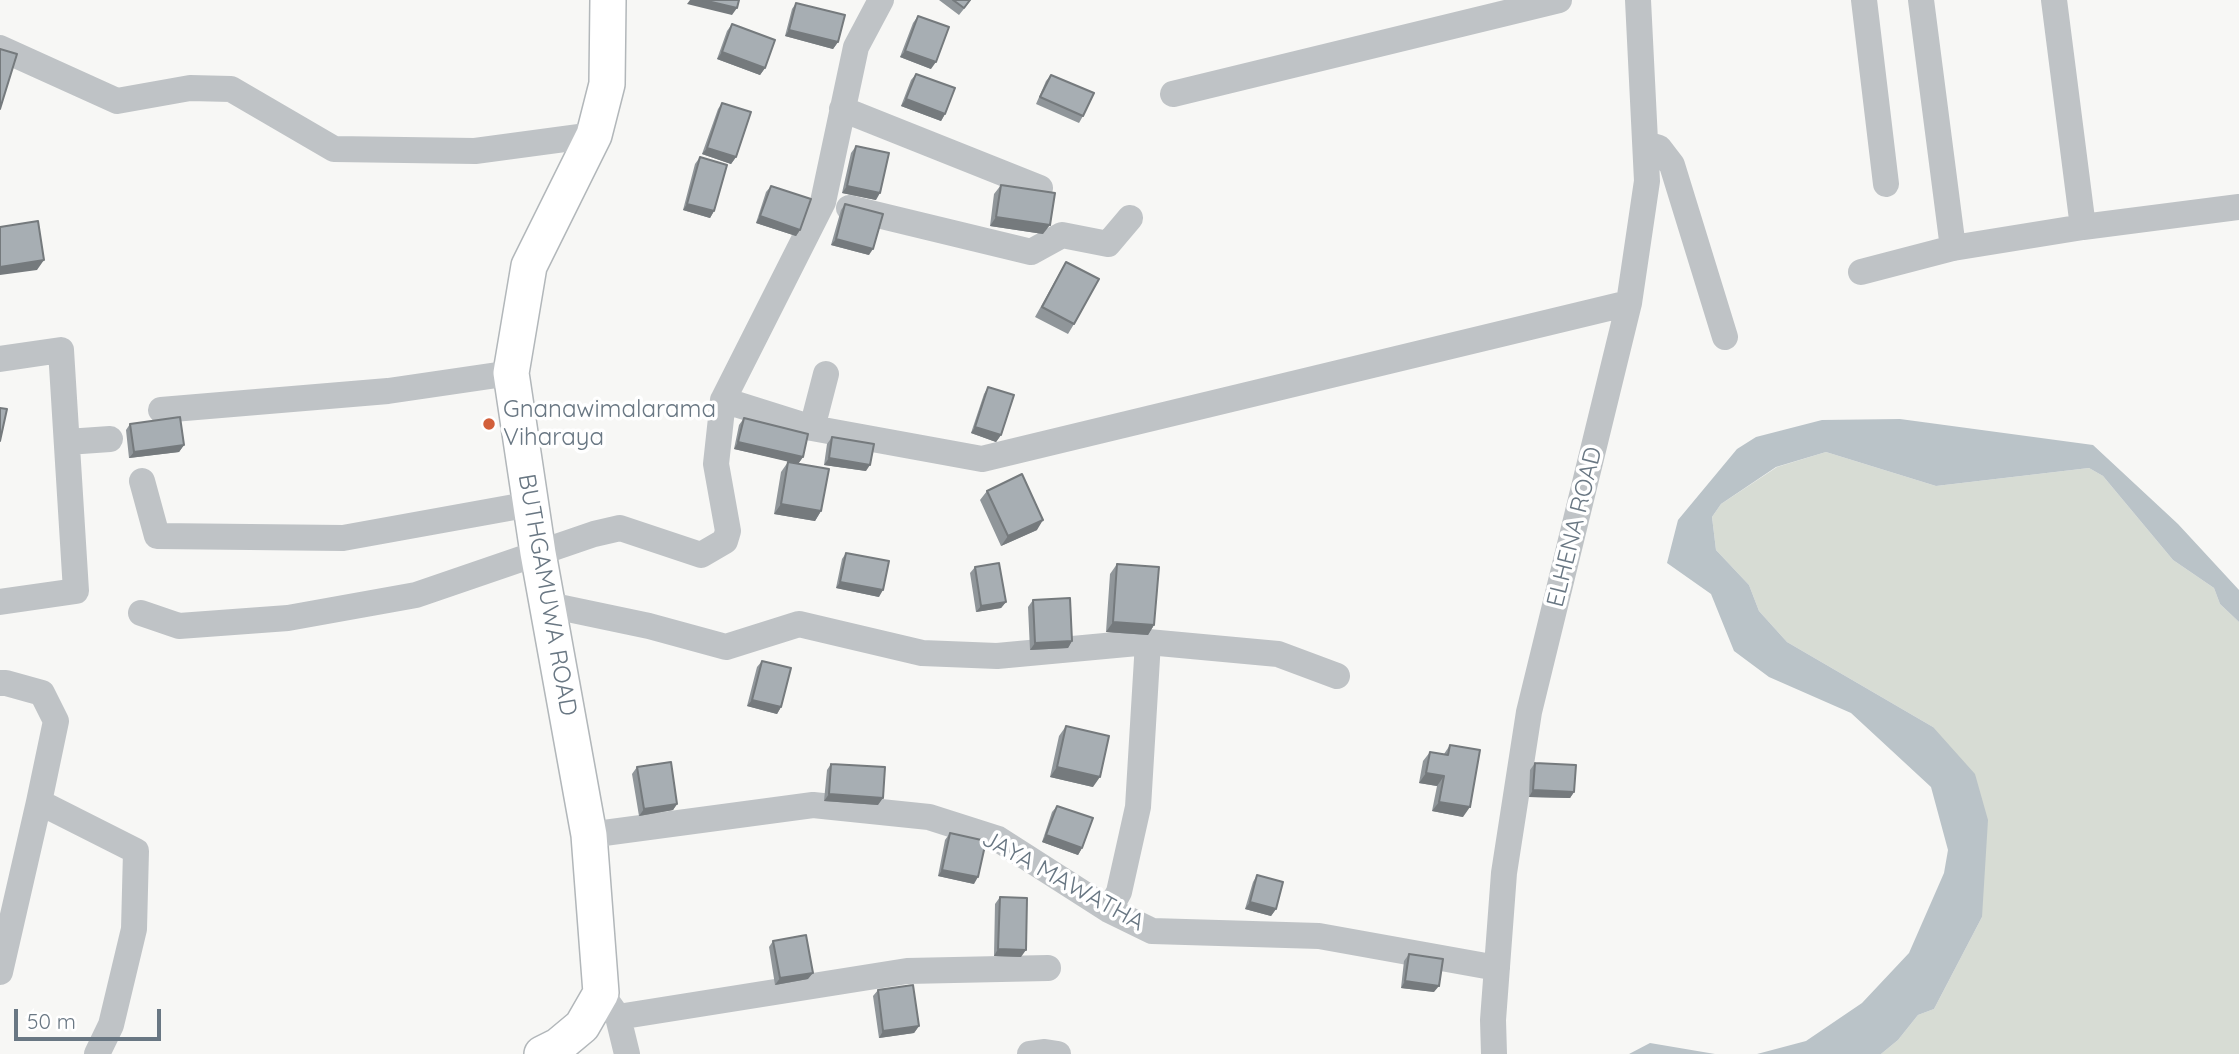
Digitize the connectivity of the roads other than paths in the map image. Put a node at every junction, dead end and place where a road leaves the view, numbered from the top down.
1 (608, 0) edge
2 (881, 0) edge
3 (1559, 0) edge
4 (1638, 0) edge
5 (1864, 0) edge
6 (1921, 0) edge
7 (2054, 0) edge
8 (0, 48) edge
9 (1173, 94) dead end
10 (842, 109) junction
11 (593, 135) junction
12 (1646, 144) junction
13 (1886, 184) dead end
14 (1040, 188) edge
15 (824, 202) junction
16 (2239, 207) edge
17 (1130, 218) dead end
18 (2082, 227) junction
19 (1953, 248) junction
20 (1861, 272) dead end
21 (1629, 303) junction
22 (1725, 337) dead end
23 (0, 359) edge
24 (511, 373) junction
25 (826, 374) dead end
26 (723, 400) junction
27 (161, 410) dead end
28 (812, 428) junction
29 (110, 439) dead end
30 (66, 442) junction
31 (142, 481) dead end
32 (531, 504) junction
33 (538, 553) junction
34 (0, 601) edge
35 (549, 605) junction
36 (141, 613) dead end
37 (1148, 642) junction
38 (1337, 677) dead end
39 (0, 683) edge
40 (40, 802) junction
41 (589, 835) junction
42 (1108, 910) junction
43 (1048, 968) dead end
44 (1497, 968) junction
45 (0, 972) edge
46 (610, 1005) junction
47 (97, 1054) edge
48 (542, 1054) edge
49 (627, 1054) edge
50 (1030, 1054) edge
51 (1058, 1054) edge
52 (1494, 1054) edge

1 - 11 main road, BUTHGAMUWA ROAD
2 - 10 street
3 - 9 street
4 - 12 street, ELHENA ROAD
5 - 13 street
6 - 19 street
7 - 18 street
8 - 11 street
10 - 14 street
10 - 15 street
11 - 24 main road, BUTHGAMUWA ROAD
12 - 21 street, ELHENA ROAD
12 - 22 street
15 - 17 street
15 - 26 street
16 - 18 street
18 - 19 street
19 - 20 street
21 - 28 street
21 - 44 street, ELHENA ROAD
23 - 30 street
24 - 27 street
24 - 32 main road, BUTHGAMUWA ROAD
25 - 28 street
26 - 28 street
26 - 33 street
29 - 30 street
30 - 34 street
31 - 32 street
32 - 33 main road, BUTHGAMUWA ROAD
33 - 35 main road, BUTHGAMUWA ROAD
33 - 36 street
35 - 37 street
35 - 41 main road, BUTHGAMUWA ROAD
37 - 38 street
37 - 42 street
39 - 40 street
40 - 45 street
40 - 47 street
41 - 42 street, JAYA MAWATHA
41 - 46 main road, BUTHGAMUWA ROAD
42 - 44 street, JAYA MAWATHA
43 - 46 street
44 - 52 street, ELHENA ROAD
46 - 48 main road
46 - 49 street
50 - 51 street

